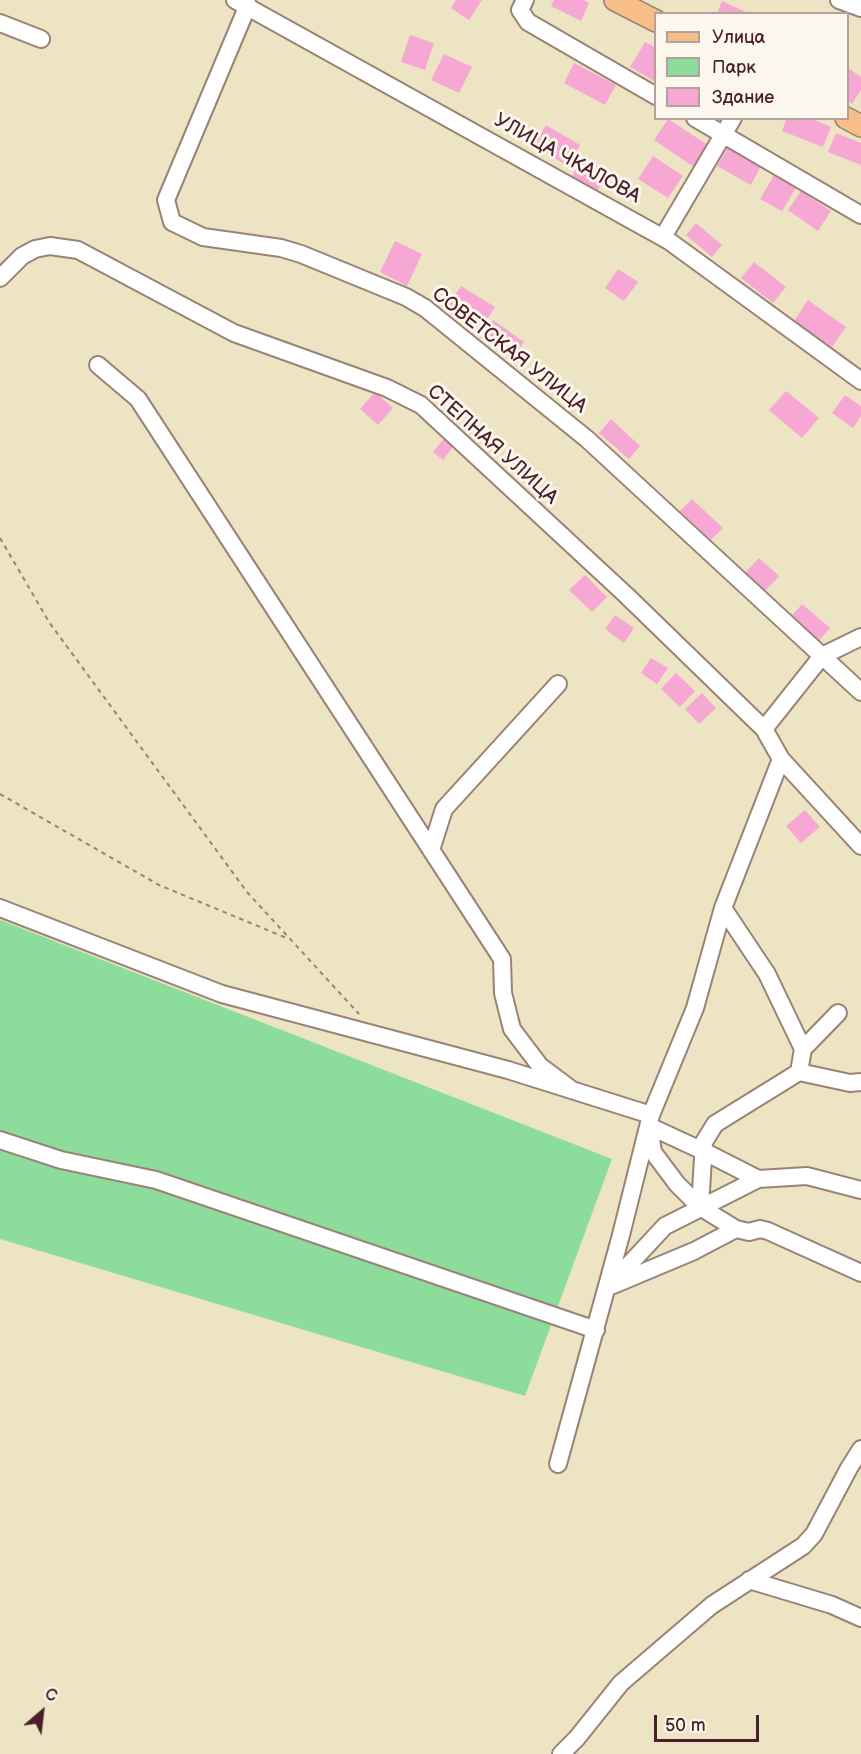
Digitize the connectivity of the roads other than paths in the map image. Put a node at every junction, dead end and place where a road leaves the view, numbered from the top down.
1 (525, 0) edge
2 (615, 0) edge
3 (839, 0) edge
4 (242, 3) edge
5 (861, 8) edge
6 (654, 20) edge
7 (0, 23) edge
8 (41, 39) dead end
9 (654, 95) edge
10 (698, 120) edge
11 (732, 120) edge
12 (723, 134) junction
13 (861, 215) edge
14 (663, 237) junction
15 (0, 278) edge
16 (98, 365) dead end
17 (861, 381) edge
18 (861, 638) edge
19 (822, 656) junction
20 (558, 684) dead end
21 (861, 692) edge
22 (764, 729) junction
23 (781, 759) junction
24 (861, 846) edge
25 (431, 850) junction
26 (0, 908) edge
27 (723, 908) junction
28 (838, 1013) dead end
29 (803, 1049) junction
30 (798, 1072) junction
31 (861, 1082) edge
32 (572, 1090) junction
33 (650, 1120) junction
34 (0, 1140) edge
35 (703, 1151) junction
36 (758, 1179) junction
37 (861, 1190) edge
38 (700, 1207) junction
39 (736, 1228) junction
40 (861, 1273) edge
41 (607, 1287) junction
42 (596, 1330) junction
43 (861, 1449) edge
44 (558, 1464) dead end
45 (749, 1580) junction
46 (861, 1617) edge
47 (561, 1754) edge

1 - 9 street
2 - 6 main road
3 - 5 street
4 - 14 street, УЛИЦА ЧКАЛОВА
4 - 19 street, СОВЕТСКАЯ УЛИЦА
7 - 8 street
10 - 12 street
11 - 12 street
12 - 13 street
12 - 14 street
14 - 17 street, УЛИЦА ЧКАЛОВА
15 - 22 street, СТЕПНАЯ УЛИЦА
16 - 25 street
18 - 19 street
19 - 21 street, СОВЕТСКАЯ УЛИЦА
19 - 22 street
20 - 25 street
22 - 23 street, СТЕПНАЯ УЛИЦА
23 - 24 street, СТЕПНАЯ УЛИЦА
23 - 27 street
25 - 32 street
26 - 32 street
27 - 29 street
27 - 33 street
28 - 29 street
29 - 30 street
30 - 31 street
30 - 35 street
32 - 33 street
33 - 35 street
33 - 38 street
33 - 41 street
34 - 42 street
35 - 36 street
35 - 38 street
36 - 37 street
36 - 38 street
38 - 39 street
38 - 41 street
39 - 40 street
39 - 41 street
41 - 42 street
42 - 44 street
43 - 45 street
45 - 46 street
45 - 47 street

